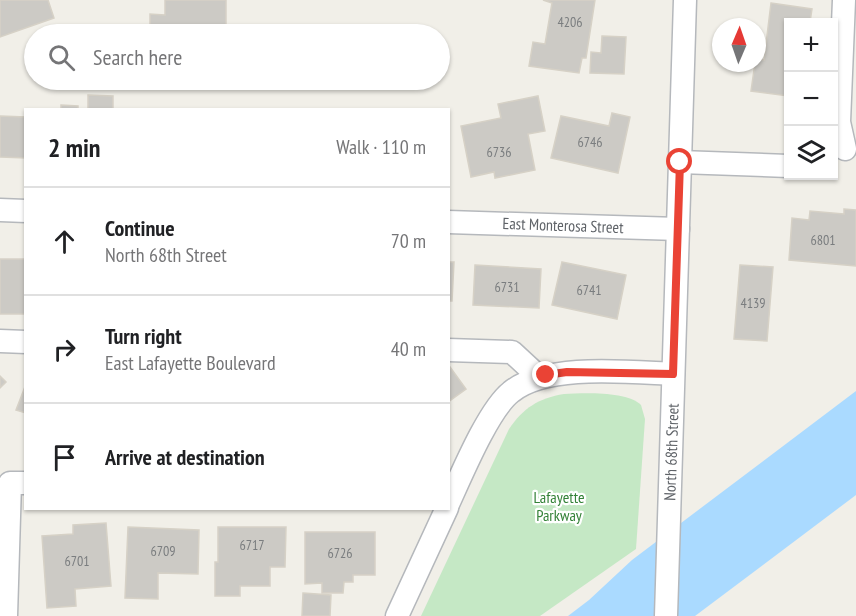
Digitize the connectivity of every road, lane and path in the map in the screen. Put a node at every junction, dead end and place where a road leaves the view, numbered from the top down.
1 (685, 0) edge
2 (844, 0) edge
3 (845, 149) edge
4 (680, 162) junction
5 (784, 166) edge
6 (0, 210) edge
7 (24, 211) edge
8 (450, 222) edge
9 (678, 229) junction
10 (0, 341) edge
11 (24, 342) edge
12 (450, 350) edge
13 (673, 374) junction
14 (539, 378) junction
15 (24, 483) edge
16 (451, 492) edge
17 (446, 510) edge
18 (6, 616) edge
19 (397, 616) edge
20 (666, 616) edge

1 - 4 street, North 68th Street
2 - 3 street
4 - 5 street
4 - 9 street, North 68th Street
6 - 7 street
8 - 9 street, East Monterosa Street
9 - 13 street, North 68th Street
10 - 11 street
12 - 14 street
13 - 14 street
13 - 20 street, North 68th Street
14 - 16 street
15 - 18 street
17 - 19 street

